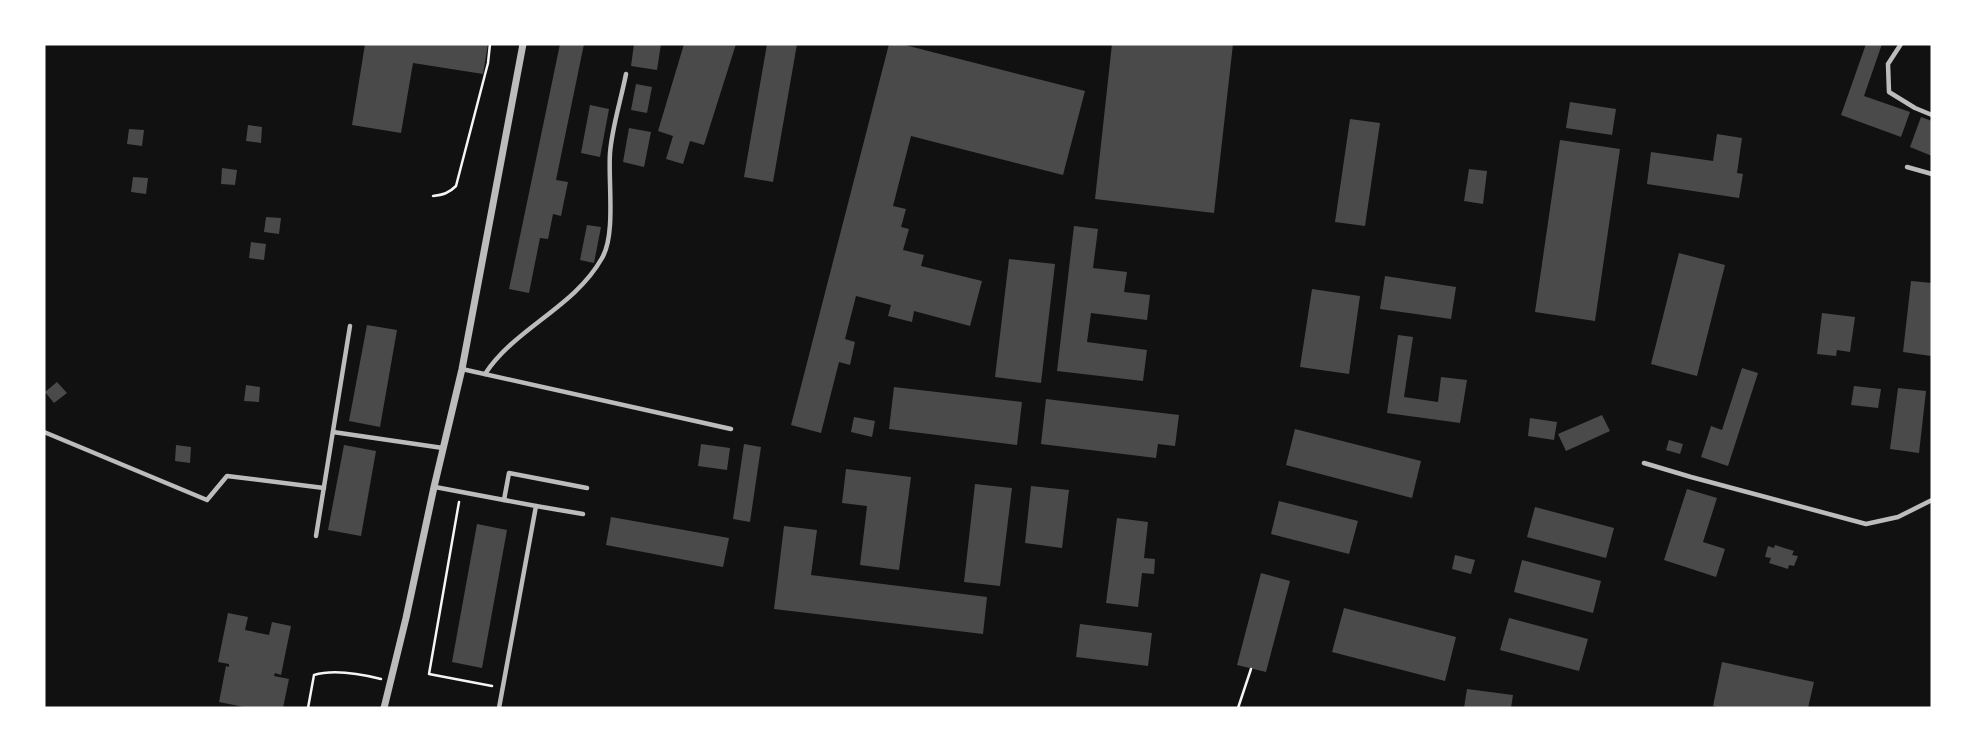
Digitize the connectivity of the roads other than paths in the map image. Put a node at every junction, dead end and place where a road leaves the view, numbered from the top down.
1 (523, 44) edge
2 (1901, 44) edge
3 (626, 74) dead end
4 (1932, 115) edge
5 (1907, 167) dead end
6 (1932, 174) edge
7 (350, 326) dead end
8 (462, 369) junction
9 (485, 374) junction
10 (731, 429) dead end
11 (44, 432) edge
12 (333, 432) junction
13 (443, 449) junction
14 (1644, 463) dead end
15 (434, 487) junction
16 (324, 488) junction
17 (587, 488) dead end
18 (504, 500) junction
19 (1932, 500) edge
20 (536, 506) junction
21 (583, 514) dead end
22 (316, 536) dead end
23 (384, 708) edge
24 (499, 708) edge

1 - 8 street
2 - 4 lane
3 - 9 lane
5 - 6 lane
7 - 12 lane
8 - 9 lane
8 - 13 street
9 - 10 lane
11 - 16 lane
12 - 13 lane
12 - 16 lane
13 - 15 street
14 - 19 lane
15 - 18 lane
15 - 23 street
16 - 22 lane
17 - 18 lane
18 - 20 lane
20 - 21 lane
20 - 24 lane

